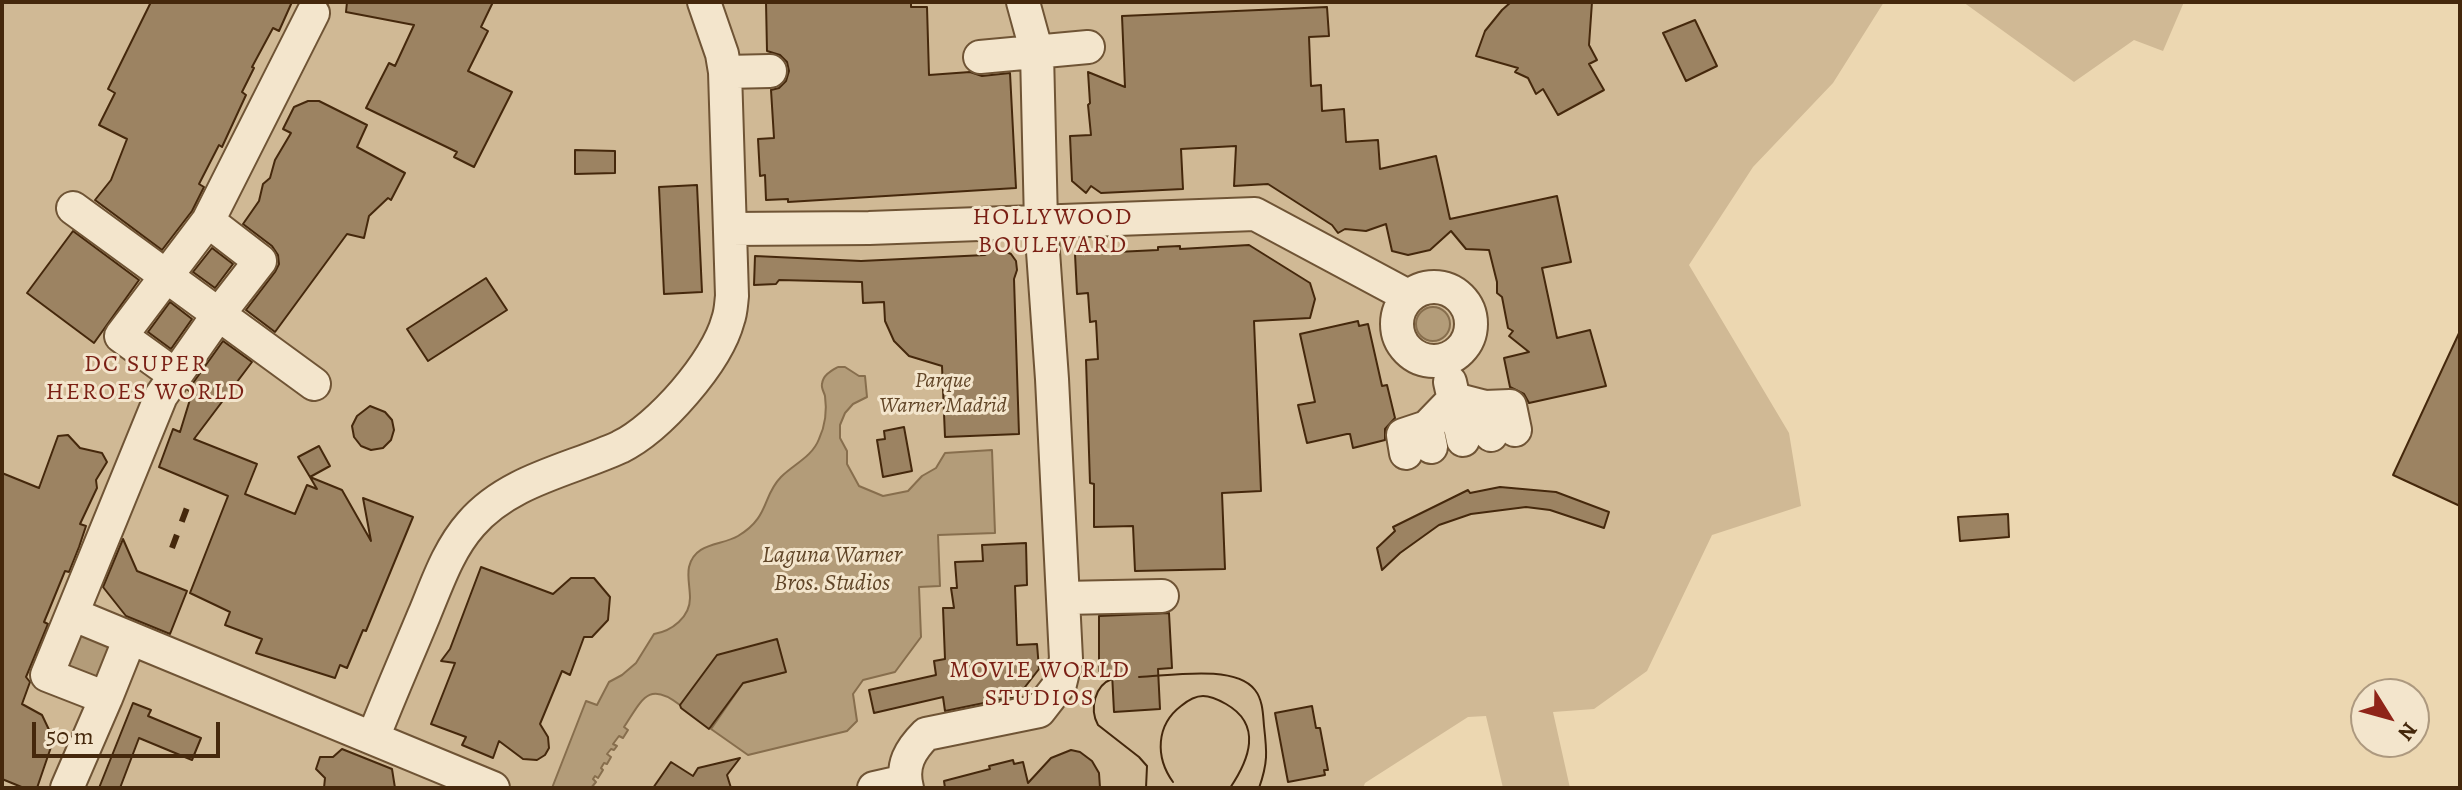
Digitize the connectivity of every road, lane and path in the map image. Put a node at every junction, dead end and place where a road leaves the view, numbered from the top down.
1 (704, 2) edge
2 (1023, 2) edge
3 (313, 13) dead end
4 (1088, 47) dead end
5 (1037, 53) junction
6 (980, 57) dead end
7 (770, 71) dead end
8 (725, 72) junction
9 (73, 208) dead end
10 (208, 221) junction
11 (1041, 223) junction
12 (731, 229) junction
13 (167, 276) junction
14 (1408, 296) junction
15 (218, 315) junction
16 (1445, 359) junction
17 (175, 375) junction
18 (314, 384) dead end
19 (1422, 442) dead end
20 (1162, 596) dead end
21 (1063, 598) junction
22 (72, 614) junction
23 (130, 638) junction
24 (106, 698) junction
25 (373, 738) junction
26 (906, 784) edge
27 (67, 788) edge
28 (493, 788) edge
29 (874, 788) edge

1 - 8 street
2 - 5 street
3 - 10 street
4 - 5 street
5 - 6 street
5 - 11 street
7 - 8 street
8 - 12 street
9 - 13 street
10 - 13 street
10 - 15 street
11 - 12 street
11 - 14 street
11 - 21 street
12 - 25 street
13 - 15 street
13 - 17 street
14 - 16 street
14 - 16 street
15 - 17 street
15 - 18 street
16 - 19 street
17 - 22 street
20 - 21 street
21 - 26 street
22 - 23 street
22 - 24 street
23 - 24 street
23 - 25 street
24 - 27 street
25 - 28 street
26 - 29 street

